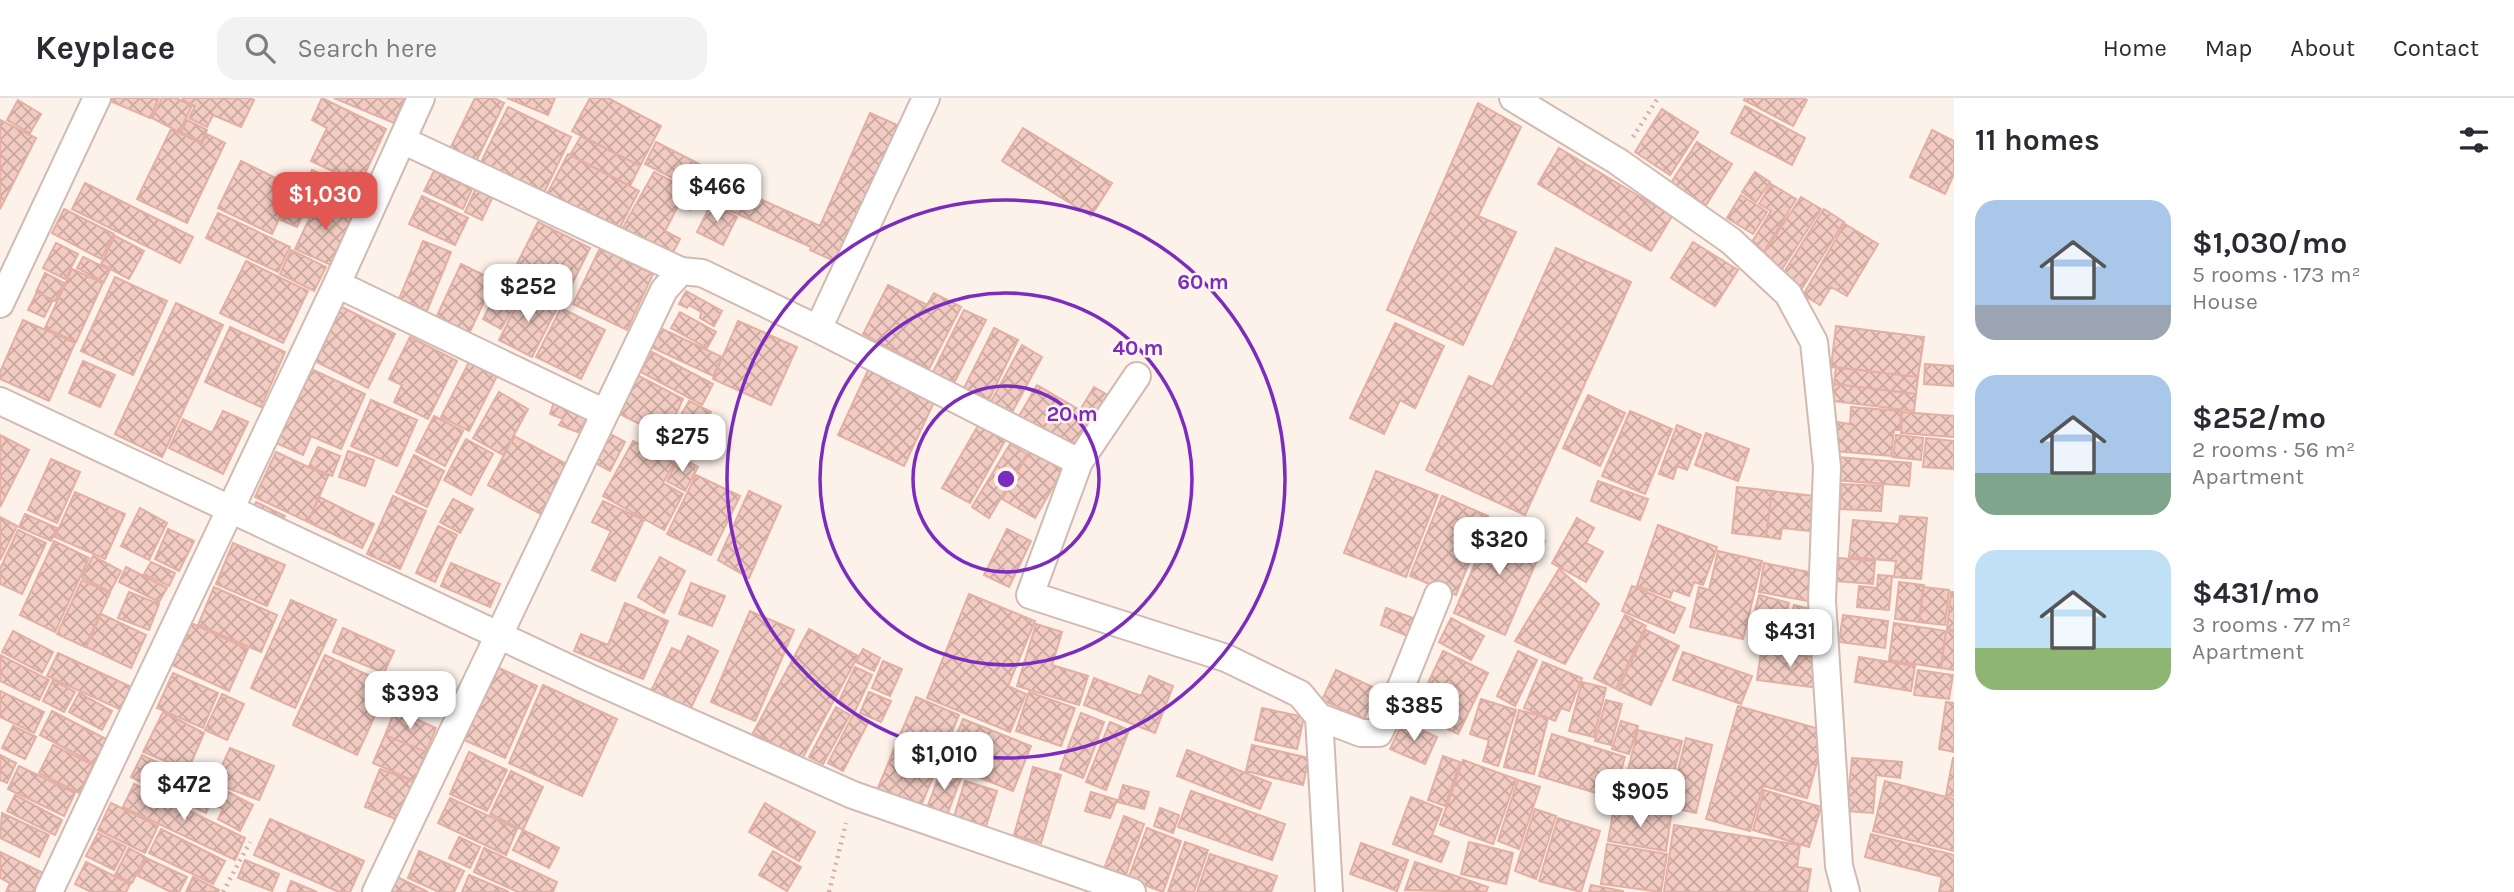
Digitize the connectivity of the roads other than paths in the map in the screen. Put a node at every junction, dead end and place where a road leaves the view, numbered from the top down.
1 (97, 98) edge
2 (421, 98) edge
3 (926, 98) edge
4 (1513, 98) edge
5 (402, 140) junction
6 (681, 271) junction
7 (337, 284) junction
8 (0, 304) edge
9 (818, 329) junction
10 (1137, 376) dead end
11 (0, 401) edge
12 (605, 413) junction
13 (1079, 462) junction
14 (229, 510) junction
15 (1438, 595) dead end
16 (499, 636) junction
17 (1319, 717) junction
18 (49, 892) edge
19 (376, 892) edge
20 (1132, 892) edge
21 (1329, 892) edge
22 (1846, 892) edge

1 - 8 street
2 - 5 street
3 - 9 street
4 - 22 street
5 - 6 street
5 - 7 street
6 - 9 street
6 - 12 street
7 - 12 street
7 - 14 street
9 - 13 street
10 - 13 street
11 - 14 street
12 - 16 street
13 - 17 street
14 - 16 street
14 - 18 street
15 - 17 street
16 - 19 street
16 - 20 street
17 - 21 street

